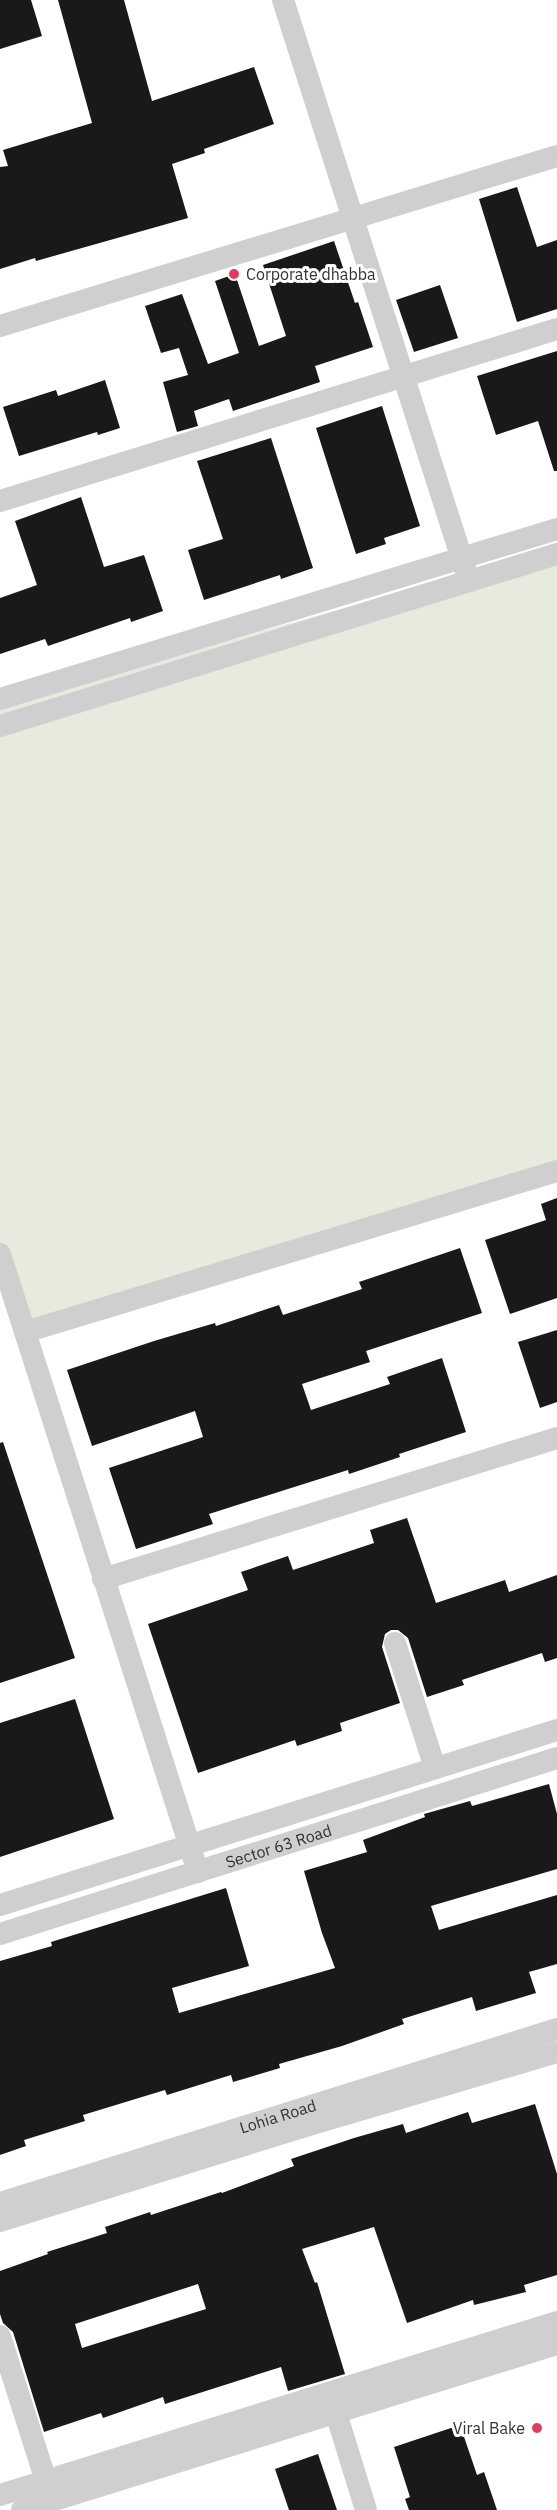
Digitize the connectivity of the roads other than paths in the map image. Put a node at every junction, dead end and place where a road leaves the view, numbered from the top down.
1 (283, 0) edge
2 (557, 156) edge
3 (353, 219) junction
4 (0, 326) edge
5 (557, 328) edge
6 (403, 376) junction
7 (0, 501) edge
8 (557, 529) edge
9 (557, 554) edge
10 (462, 558) junction
11 (469, 581) junction
12 (0, 699) edge
13 (0, 726) edge
14 (557, 1171) edge
15 (0, 1254) edge
16 (25, 1332) junction
17 (557, 1438) edge
18 (103, 1579) junction
19 (395, 1643) dead end
20 (557, 1730) edge
21 (557, 1758) edge
22 (435, 1768) junction
23 (189, 1845) junction
24 (198, 1872) junction
25 (0, 1905) edge
26 (0, 1934) edge
27 (554, 2046) edge
28 (0, 2203) edge
29 (0, 2221) edge
30 (557, 2322) edge
31 (0, 2336) edge
32 (557, 2344) edge
33 (333, 2403) junction
34 (46, 2481) junction
35 (0, 2495) edge
36 (22, 2510) edge
37 (366, 2510) edge

1 - 3 street
2 - 3 street
3 - 4 street
3 - 6 street
5 - 6 street
6 - 7 street
6 - 10 street
8 - 10 street
9 - 11 street
10 - 11 street
10 - 12 street
11 - 13 street
14 - 16 street
15 - 16 street
16 - 18 street
17 - 18 street
18 - 23 street
19 - 22 street
20 - 22 street, Sector 63 Road
21 - 24 street, Sector 63 Road
22 - 23 street, Sector 63 Road
23 - 24 street
23 - 25 street, Sector 63 Road
24 - 26 street, Sector 63 Road
27 - 28 street, Lohia Road
27 - 29 street, Lohia Road
30 - 33 street
31 - 34 street
32 - 33 street
33 - 34 street
33 - 36 street
33 - 37 street
34 - 35 street

